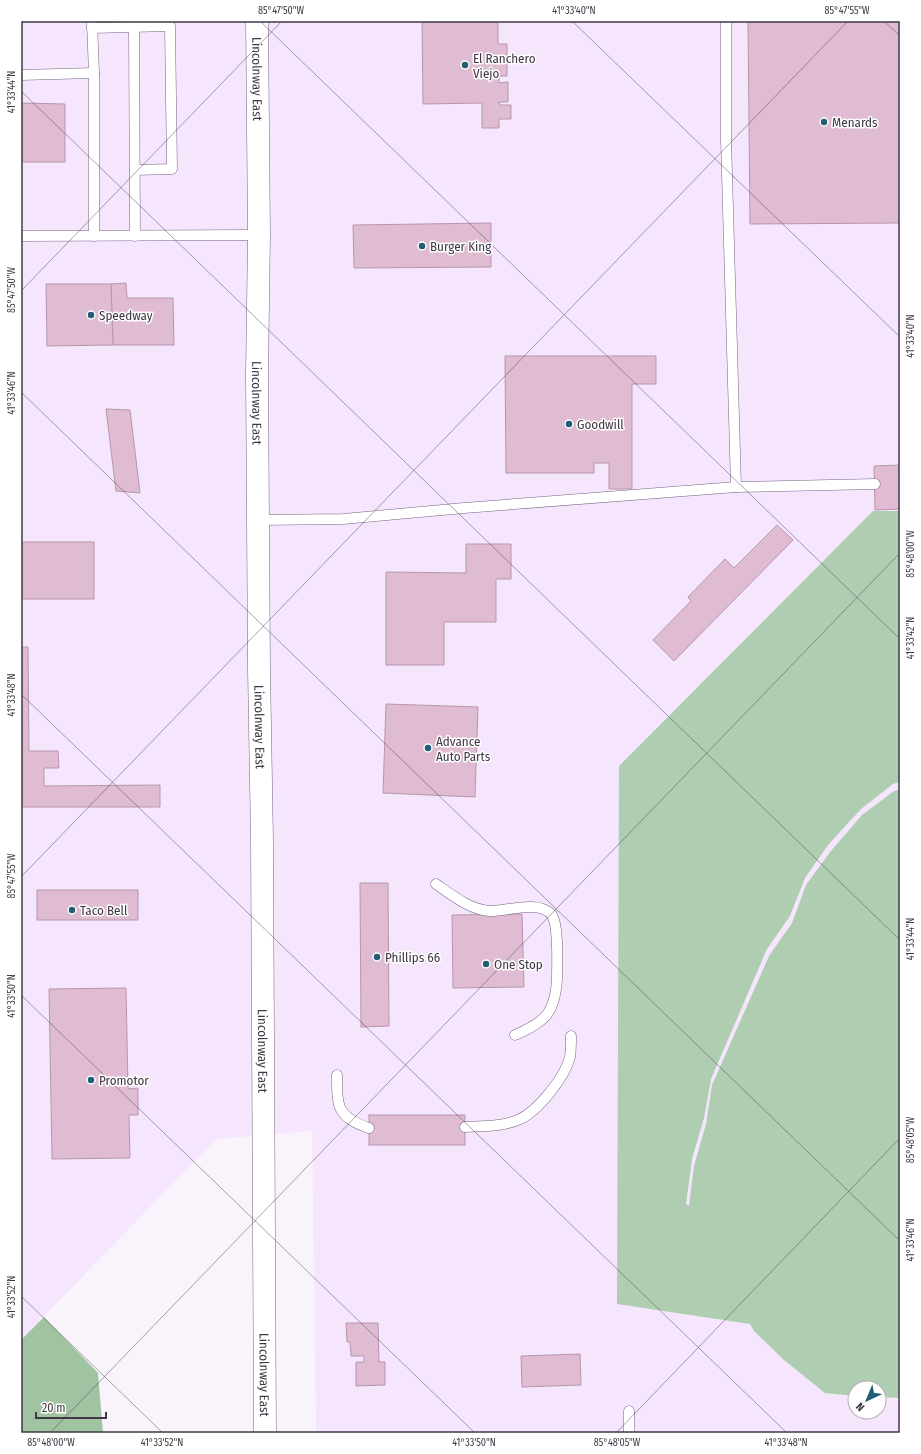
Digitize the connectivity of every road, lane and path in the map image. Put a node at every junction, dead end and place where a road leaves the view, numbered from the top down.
1 (257, 21) edge
2 (726, 21) edge
3 (92, 24) edge
4 (134, 26) junction
5 (94, 73) junction
6 (21, 75) edge
7 (135, 170) junction
8 (21, 236) edge
9 (94, 236) junction
10 (135, 236) junction
11 (259, 236) junction
12 (875, 484) dead end
13 (736, 488) junction
14 (258, 520) junction
15 (436, 884) dead end
16 (515, 1035) dead end
17 (571, 1036) dead end
18 (336, 1075) dead end
19 (465, 1127) dead end
20 (369, 1128) dead end
21 (630, 1411) dead end
22 (265, 1433) edge
23 (629, 1433) edge

1 - 11 highway, Lincolnway East
2 - 13 lane
3 - 4 lane
3 - 5 lane
4 - 7 lane
4 - 7 lane
5 - 6 lane
5 - 9 lane
7 - 10 lane
8 - 9 lane
9 - 10 lane
10 - 11 lane
11 - 14 highway, Lincolnway East
12 - 13 lane
13 - 14 lane
14 - 22 highway, Lincolnway East
15 - 16 lane
17 - 19 lane
18 - 20 lane
21 - 23 lane

